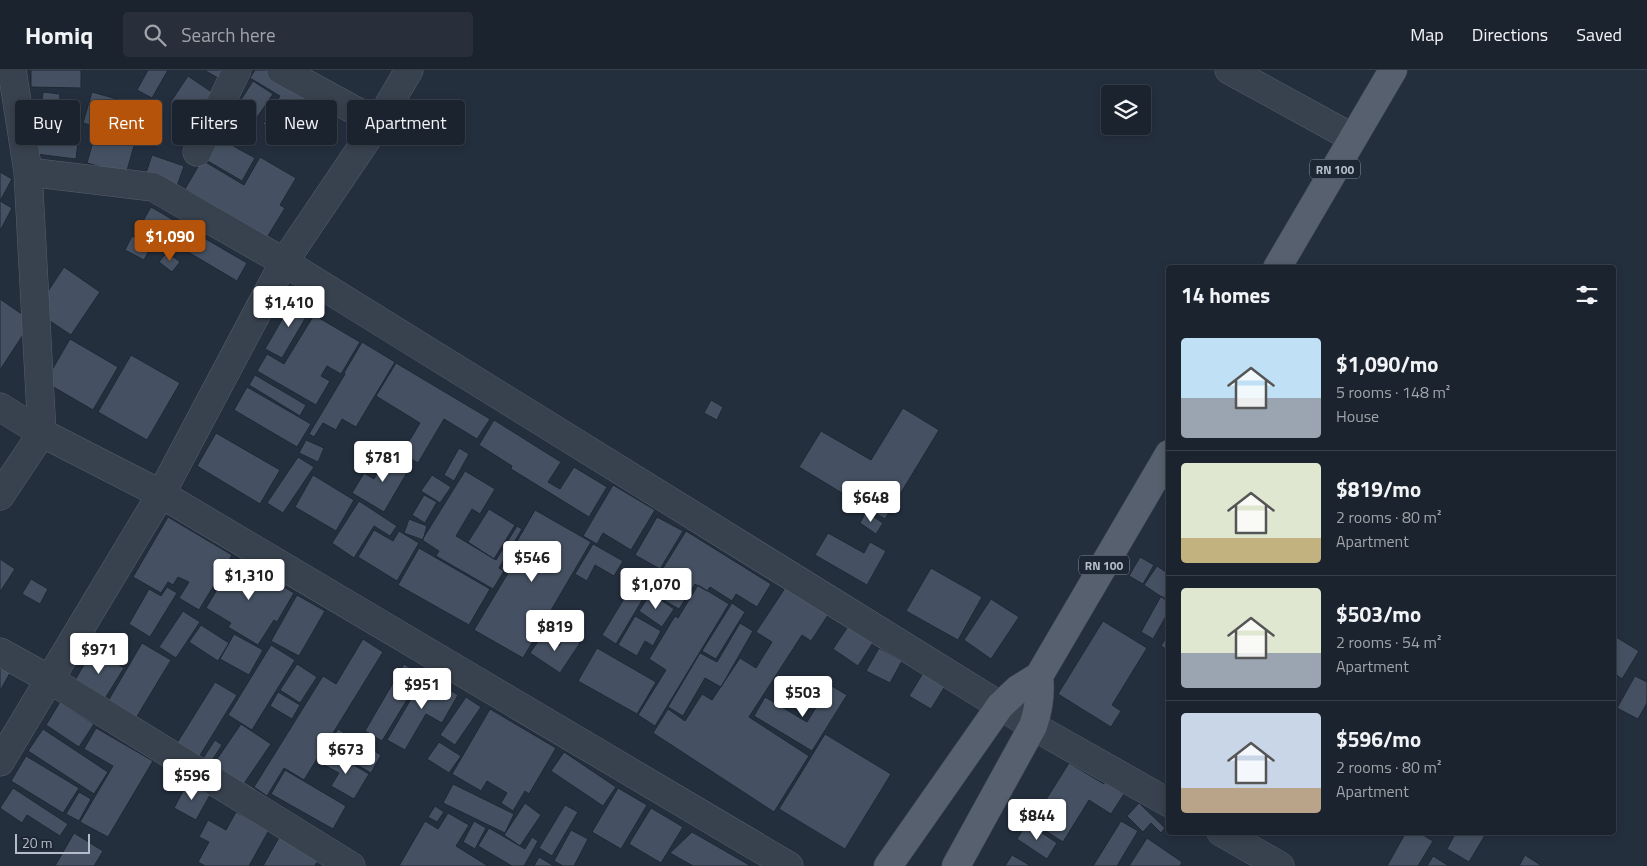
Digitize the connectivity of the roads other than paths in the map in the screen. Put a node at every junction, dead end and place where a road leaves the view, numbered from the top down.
1 (12, 70) edge
2 (237, 70) edge
3 (281, 70) edge
4 (409, 70) edge
5 (1229, 70) edge
6 (1392, 70) edge
7 (391, 100) edge
8 (347, 106) edge
9 (10, 125) edge
10 (1353, 138) junction
11 (363, 145) edge
12 (197, 152) dead end
13 (28, 172) junction
14 (284, 262) junction
15 (1279, 265) edge
16 (0, 407) edge
17 (42, 433) junction
18 (1166, 459) edge
19 (161, 494) junction
20 (0, 496) edge
21 (0, 652) edge
22 (1039, 676) junction
23 (49, 679) junction
24 (1000, 706) junction
25 (1033, 726) junction
26 (0, 762) edge
27 (1166, 801) edge
28 (1226, 835) edge
29 (351, 866) edge
30 (789, 866) edge
31 (888, 866) edge
32 (956, 866) edge
33 (1280, 866) edge

1 - 9 street
2 - 12 street
3 - 8 street
4 - 7 street
5 - 10 street
6 - 10 main road, RN 100
9 - 13 street
10 - 15 main road, RN 100
11 - 14 street
13 - 14 street
13 - 17 street
14 - 19 street
14 - 24 street
16 - 17 street
17 - 19 street
17 - 20 street
18 - 22 main road, RN 100
19 - 23 street
19 - 30 street
21 - 23 street
22 - 24 main road, RN 100
22 - 25 main road
23 - 26 street
23 - 29 street
24 - 25 street
24 - 31 main road, RN 100
25 - 27 street
25 - 32 main road
28 - 33 street

